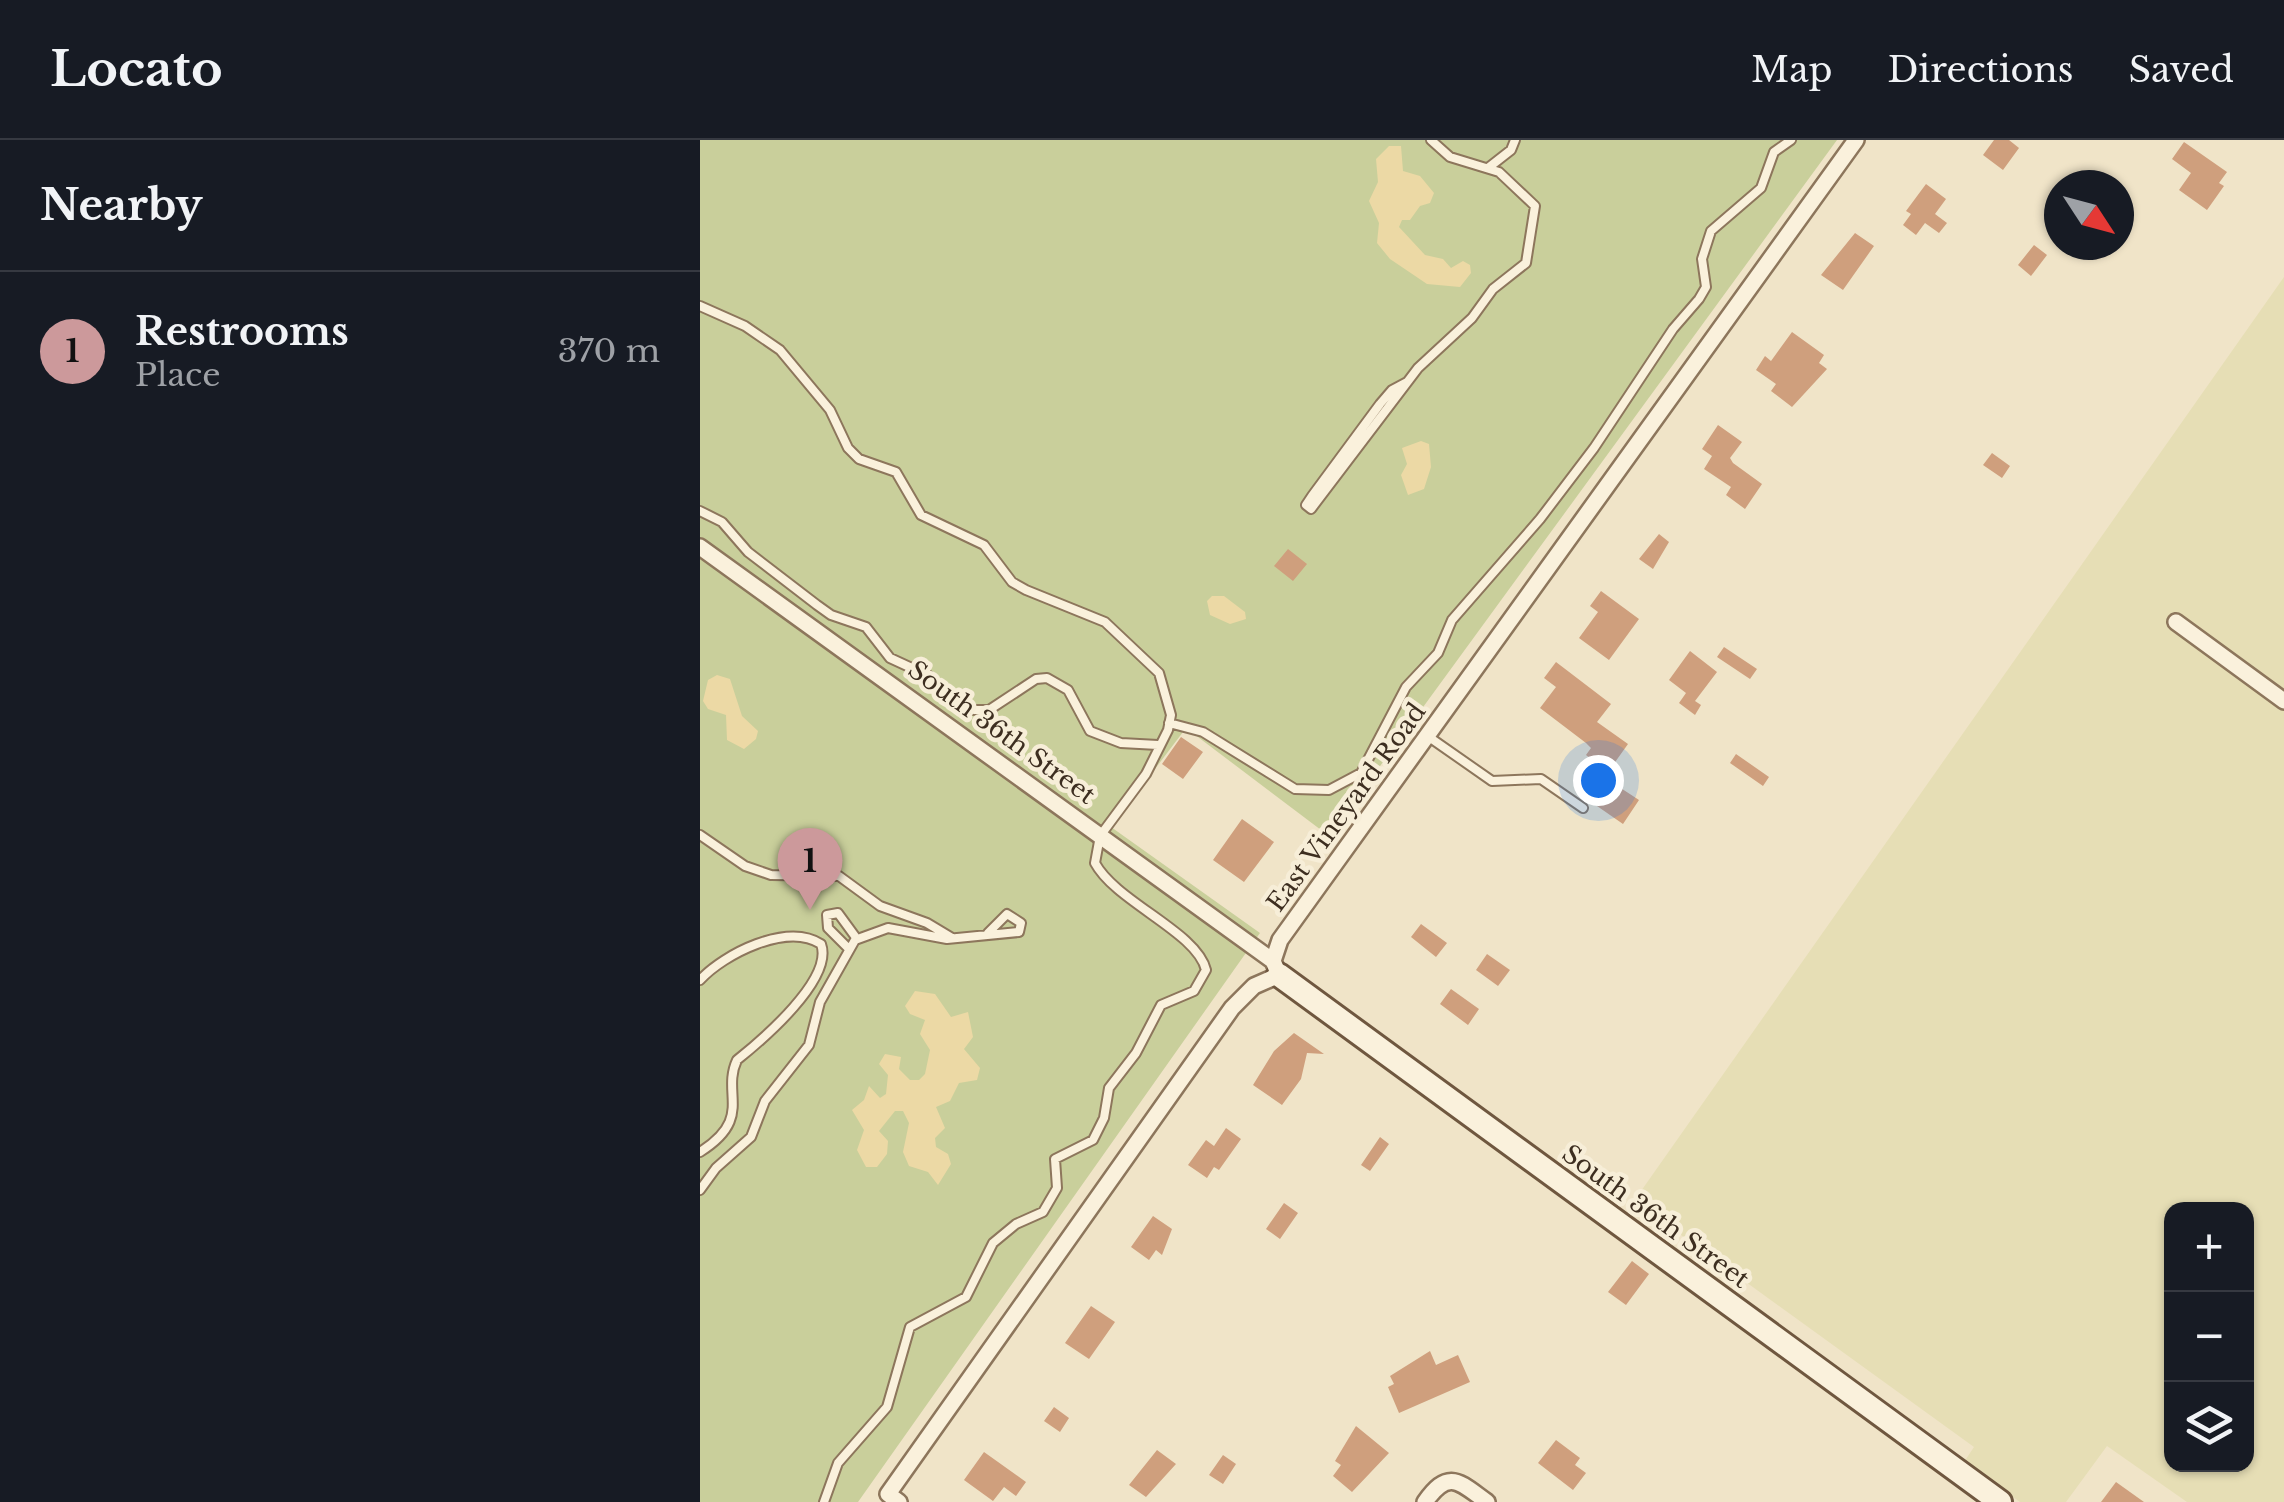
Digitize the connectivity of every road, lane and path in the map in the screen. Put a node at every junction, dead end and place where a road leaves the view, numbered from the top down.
1 (1431, 140) edge
2 (1515, 140) edge
3 (1791, 140) edge
4 (1856, 140) edge
5 (1488, 168) junction
6 (700, 306) edge
7 (1407, 382) junction
8 (700, 511) edge
9 (700, 547) edge
10 (2176, 622) dead end
11 (2284, 700) edge
12 (1169, 723) junction
13 (1430, 737) junction
14 (1158, 745) junction
15 (1583, 808) dead end
16 (700, 835) edge
17 (1100, 836) junction
18 (988, 934) dead end
19 (956, 939) junction
20 (858, 940) junction
21 (848, 948) junction
22 (1276, 968) junction
23 (700, 980) edge
24 (700, 1152) edge
25 (700, 1190) edge
26 (893, 1498) edge
27 (824, 1502) edge
28 (1425, 1502) edge
29 (1487, 1502) edge
30 (2000, 1502) edge

1 - 5 lane
2 - 5 lane
3 - 12 lane
4 - 13 street, East Vineyard Road
5 - 7 lane
6 - 12 lane
7 - 7 lane
8 - 14 lane
9 - 17 street, South 36th Street
10 - 11 street
12 - 14 lane
13 - 15 lane
13 - 22 street, East Vineyard Road
14 - 17 lane
16 - 19 lane
17 - 22 street, South 36th Street
17 - 27 lane
18 - 19 lane
19 - 20 lane
20 - 21 lane
20 - 21 lane
21 - 25 lane
22 - 26 street, East Vineyard Road
22 - 30 street, South 36th Street
23 - 24 lane
28 - 29 street

